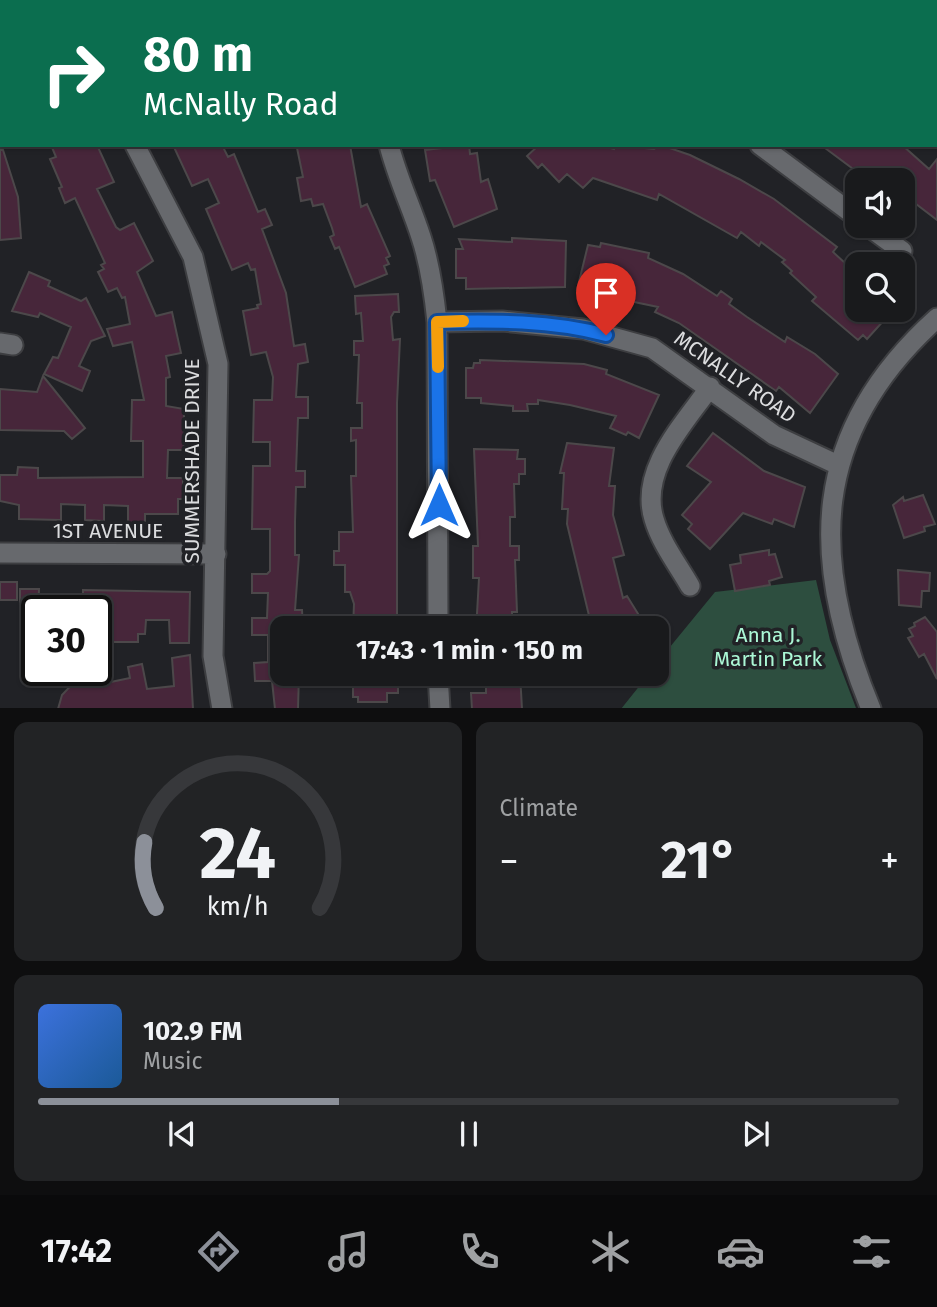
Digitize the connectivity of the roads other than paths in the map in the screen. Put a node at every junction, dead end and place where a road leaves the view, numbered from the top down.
1 (136, 147) edge
2 (390, 147) edge
3 (763, 147) edge
4 (845, 208) edge
5 (884, 238) edge
6 (902, 251) dead end
7 (937, 318) edge
8 (437, 322) junction
9 (710, 387) junction
10 (838, 465) junction
11 (0, 553) edge
12 (216, 554) junction
13 (690, 586) dead end
14 (438, 616) edge
15 (439, 686) edge
16 (222, 708) edge
17 (440, 708) edge
18 (871, 708) edge

1 - 12 street, SUMMERSHADE DRIVE
2 - 8 street
3 - 4 street
5 - 6 street
7 - 10 street
8 - 9 street, MCNALLY ROAD
8 - 14 street
9 - 10 street, MCNALLY ROAD
9 - 13 street
10 - 18 street
11 - 12 street, 1ST AVENUE
12 - 16 street, SUMMERSHADE DRIVE
15 - 17 street

